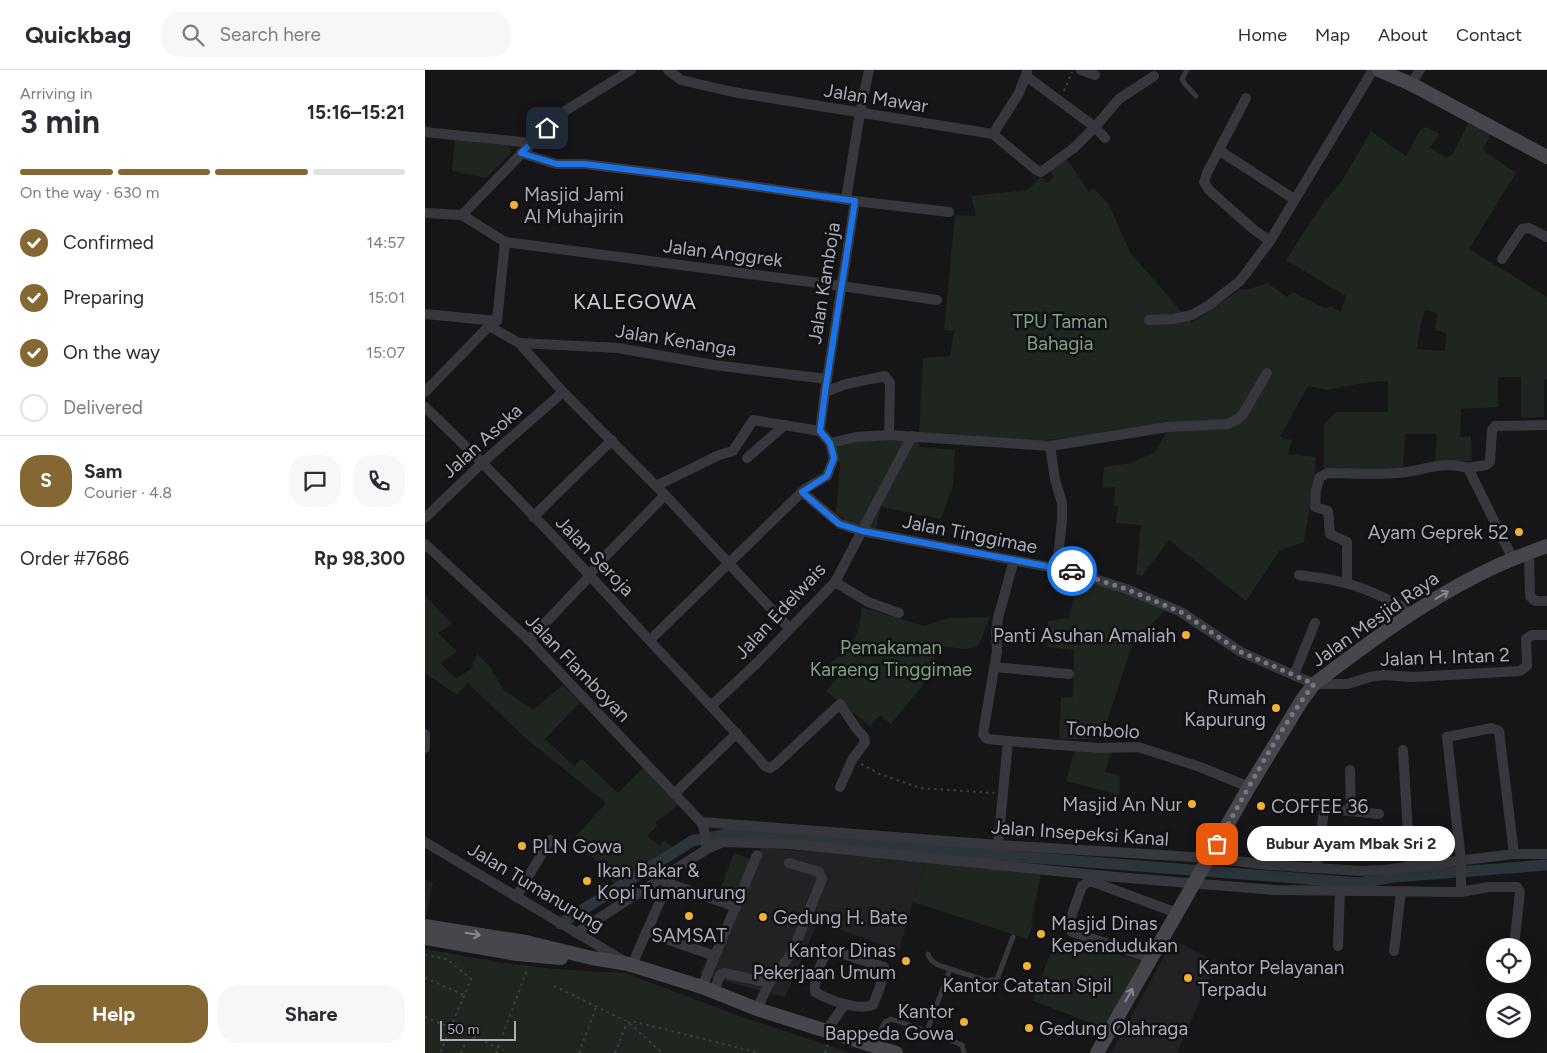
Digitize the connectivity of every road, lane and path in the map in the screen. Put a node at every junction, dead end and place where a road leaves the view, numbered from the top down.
1 (631, 70) edge
2 (668, 70) edge
3 (869, 70) edge
4 (1073, 70) edge
5 (1081, 70) edge
6 (1187, 70) edge
7 (1373, 70) edge
8 (1379, 70) edge
9 (1420, 70) edge
10 (1027, 73) edge
11 (1095, 75) dead end
12 (1153, 76) dead end
13 (1411, 84) junction
14 (1196, 96) dead end
15 (1246, 98) dead end
16 (1060, 100) junction
17 (860, 113) junction
18 (1095, 127) junction
19 (425, 132) edge
20 (993, 134) junction
21 (1105, 138) dead end
22 (532, 143) junction
23 (1220, 151) junction
24 (521, 153) junction
25 (1547, 157) edge
26 (1294, 199) junction
27 (851, 200) junction
28 (949, 212) dead end
29 (425, 213) edge
30 (462, 216) junction
31 (1547, 238) edge
32 (1270, 241) junction
33 (505, 242) junction
34 (1502, 259) dead end
35 (841, 286) junction
36 (937, 300) dead end
37 (425, 314) edge
38 (1149, 320) dead end
39 (493, 323) junction
40 (519, 343) junction
41 (1267, 373) dead end
42 (827, 379) junction
43 (425, 392) edge
44 (563, 392) junction
45 (825, 392) junction
46 (425, 407) edge
47 (785, 425) junction
48 (1547, 425) edge
49 (820, 431) junction
50 (889, 435) junction
51 (912, 436) junction
52 (612, 440) junction
53 (830, 443) junction
54 (1050, 446) junction
55 (747, 458) dead end
56 (483, 462) junction
57 (1468, 468) junction
58 (656, 486) junction
59 (802, 492) junction
60 (665, 496) junction
61 (533, 517) junction
62 (425, 518) edge
63 (862, 531) junction
64 (425, 544) edge
65 (1547, 546) edge
66 (1529, 552) junction
67 (1513, 559) junction
68 (1014, 560) junction
69 (729, 564) junction
70 (1057, 568) junction
71 (590, 575) junction
72 (1299, 575) dead end
73 (835, 582) junction
74 (1347, 583) junction
75 (1547, 601) edge
76 (1413, 612) junction
77 (899, 613) dead end
78 (1315, 623) dead end
79 (789, 628) junction
80 (1547, 635) edge
81 (529, 640) junction
82 (650, 640) junction
83 (994, 668) junction
84 (1069, 674) dead end
85 (1294, 675) junction
86 (1314, 684) junction
87 (711, 706) junction
88 (425, 734) edge
89 (737, 734) junction
90 (1007, 741) junction
91 (425, 748) edge
92 (1403, 750) dead end
93 (852, 760) junction
94 (1350, 770) dead end
95 (840, 787) dead end
96 (1249, 788) junction
97 (674, 794) junction
98 (1003, 794) junction
99 (1351, 811) junction
100 (1379, 814) dead end
101 (702, 825) junction
102 (551, 840) dead end
103 (425, 842) edge
104 (998, 845) junction
105 (706, 846) junction
106 (1514, 854) junction
107 (1547, 854) edge
108 (757, 855) dead end
109 (1209, 860) junction
110 (789, 863) dead end
111 (1410, 866) junction
112 (1461, 866) junction
113 (1316, 868) junction
114 (1195, 882) junction
115 (1461, 890) junction
116 (1340, 891) junction
117 (1401, 892) junction
118 (516, 898) junction
119 (736, 907) junction
120 (1177, 913) junction
121 (425, 926) edge
122 (647, 932) junction
123 (576, 933) junction
124 (1013, 937) dead end
125 (425, 938) edge
126 (1515, 938) edge
127 (1338, 946) dead end
128 (1394, 951) dead end
129 (928, 954) dead end
130 (425, 955) edge
131 (715, 956) junction
132 (592, 958) junction
133 (1150, 958) junction
134 (630, 965) junction
135 (950, 969) junction
136 (527, 970) dead end
137 (425, 978) edge
138 (769, 983) junction
139 (554, 986) dead end
140 (708, 989) junction
141 (465, 995) junction
142 (845, 1004) junction
143 (596, 1007) junction
144 (757, 1008) junction
145 (425, 1017) edge
146 (628, 1022) junction
147 (451, 1028) junction
148 (826, 1031) junction
149 (927, 1031) junction
150 (469, 1035) junction
151 (873, 1045) junction
152 (498, 1047) junction
153 (504, 1050) dead end
154 (440, 1053) edge
155 (461, 1053) edge
156 (496, 1053) edge
157 (579, 1053) edge
158 (615, 1053) edge
159 (662, 1053) edge
160 (761, 1053) edge
161 (896, 1053) edge
162 (964, 1053) edge
163 (1097, 1053) edge

1 - 22 street
2 - 17 street, Jalan Mawar
3 - 17 street, Jalan Kamboja
4 - 16 path
5 - 11 street
6 - 14 lane
7 - 26 street
8 - 13 street
9 - 13 street
10 - 16 street
10 - 20 street
12 - 18 street
13 - 25 street
15 - 23 street
16 - 18 street
17 - 20 street, Jalan Mawar
17 - 27 street, Jalan Kamboja
18 - 20 street
18 - 21 street
19 - 22 street
22 - 24 street
23 - 26 street
23 - 32 street
24 - 27 street
24 - 30 street
26 - 32 street
27 - 28 street
27 - 35 street, Jalan Kamboja
29 - 30 street
30 - 33 street
31 - 34 street
32 - 38 street
33 - 35 street, Jalan Anggrek
33 - 39 street
35 - 36 street, Jalan Anggrek
35 - 42 street, Jalan Kamboja
37 - 39 street
39 - 40 street
39 - 43 street
40 - 42 street, Jalan Kenanga
40 - 44 street
41 - 54 street
42 - 45 street, Jalan Kamboja
44 - 52 street
44 - 56 street, Jalan Asoka
45 - 49 street, Jalan Kamboja
45 - 50 street
46 - 56 street, Jalan Seroja
47 - 49 street
47 - 55 street
47 - 58 street
48 - 57 street
49 - 53 street
50 - 51 street
50 - 53 street
51 - 54 street
51 - 63 street, Jalan Edelwais
52 - 58 street
52 - 61 street
53 - 59 street
54 - 70 street
56 - 61 street, Jalan Seroja
56 - 62 street, Jalan Asoka
57 - 67 street
57 - 74 street
58 - 60 street
59 - 63 street, Jalan Tinggimae
59 - 69 street
60 - 69 street
60 - 71 street
61 - 71 street, Jalan Seroja
63 - 68 street, Jalan Tinggimae
63 - 73 street, Jalan Edelwais
64 - 81 street, Jalan Flamboyan
65 - 66 street, Jalan Mesjid Raya
66 - 67 street, Jalan Mesjid Raya
66 - 75 street
76 -> 67 street, Jalan Mesjid Raya
68 - 70 street, Jalan Tinggimae
68 - 83 street
69 - 79 street
69 - 82 street
70 - 85 street, Jalan Tinggimae
71 - 81 street
71 - 82 street, Jalan Seroja
72 - 74 street
73 - 77 street
73 - 79 street, Jalan Edelwais
74 - 76 street
76 - 86 street, Jalan Mesjid Raya
78 - 85 street
79 - 87 street, Jalan Edelwais
80 - 86 street, Jalan H. Intan 2
81 - 97 street, Jalan Flamboyan
82 - 87 street, Jalan Seroja
83 - 84 street
83 - 90 street, Tombolo
85 - 86 street, Jalan Tinggimae
86 - 96 street, Jalan Mesjid Raya
87 - 89 street, Jalan Seroja
88 - 91 street
89 - 93 street, Jalan Seroja
89 - 97 street
90 - 96 street, Tombolo
90 - 98 street
92 - 111 street
93 - 95 street
93 - 98 path
94 - 99 street
96 - 109 street, Jalan Mesjid Raya
97 - 101 street, Jalan Flamboyan
98 - 104 street
99 - 100 street
99 - 113 street
101 - 104 street, Jalan Insepeksi Kanal
101 - 105 street
102 - 118 street
103 - 118 street, Jalan Tumanurung
104 - 109 street, Jalan Insepeksi Kanal
105 - 114 street
105 - 123 street
106 - 107 street, Jalan Insepeksi Kanal
106 - 112 street, Jalan Insepeksi Kanal
106 - 112 street
108 - 119 street
109 - 113 street, Jalan Insepeksi Kanal
109 - 114 street, Jalan Mesjid Raya
110 - 138 street
111 - 112 street, Jalan Insepeksi Kanal
111 - 113 street, Jalan Insepeksi Kanal
112 - 115 street
114 - 116 street
114 - 120 street, Jalan Mesjid Raya
115 - 117 street
115 - 126 street
116 - 117 street
116 - 127 street
117 - 128 street
118 - 123 street, Jalan Tumanurung
119 - 122 street
119 - 131 street
120 - 133 street, Jalan Mesjid Raya
120 - 133 street
121 -> 132 street, Jalan Tumanurung
122 - 131 street
122 - 134 street
123 - 134 street, Jalan Tumanurung
124 - 135 lane
125 - 132 street, Jalan Tumanurung
129 - 135 lane
130 - 141 path
131 - 140 street
132 - 134 street, Jalan Tumanurung
163 -> 133 street, Jalan Mesjid Raya
134 - 140 street, Jalan Tumanurung
135 - 149 lane
136 - 152 path
137 - 141 path
138 - 140 street
138 - 144 street
139 - 143 path
140 - 144 street, Jalan Tumanurung
141 - 147 path
142 - 142 street
142 - 148 street
143 - 146 path
143 - 157 path
144 - 148 street, Jalan Tumanurung
145 - 147 path
146 - 158 path
146 - 159 path
146 - 160 path
147 - 150 path
147 - 154 path
148 - 151 street, Jalan Tumanurung
149 - 151 lane
149 - 162 lane
150 - 152 path
150 - 155 path
151 - 161 street, Jalan Tumanurung
152 - 153 path
152 - 156 path

